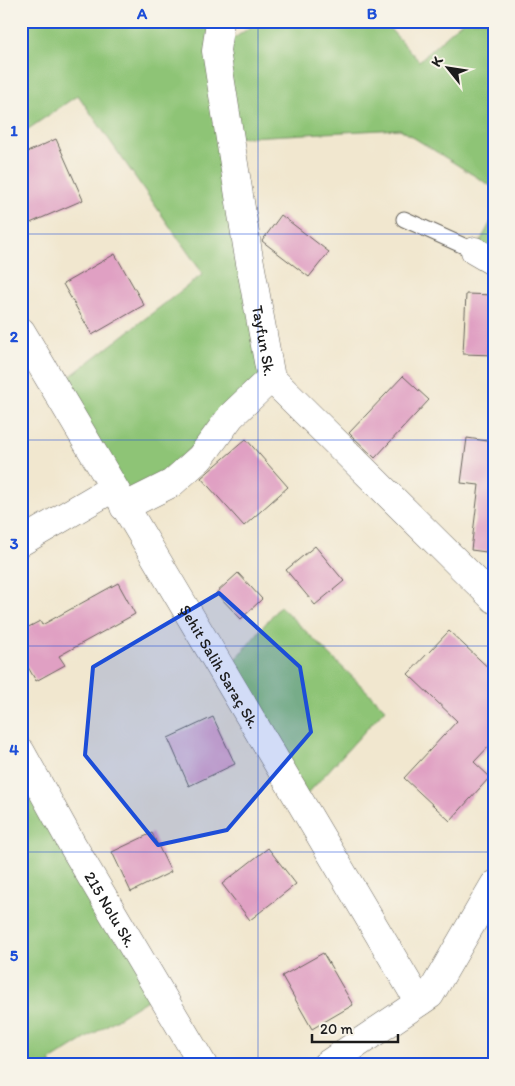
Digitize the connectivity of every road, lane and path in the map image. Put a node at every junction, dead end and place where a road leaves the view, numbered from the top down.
1 (220, 21) edge
2 (404, 219) dead end
3 (484, 257) edge
4 (21, 331) edge
5 (271, 378) junction
6 (119, 498) junction
7 (21, 542) edge
8 (494, 600) edge
9 (21, 752) edge
10 (494, 885) edge
11 (419, 1002) junction
12 (202, 1065) edge
13 (326, 1065) edge

1 - 5 street, Tayfun Sk.
2 - 3 lane
4 - 6 street, Şehit Salih Saraç Sk.
5 - 6 street
5 - 8 street, Tayfun Sk.
6 - 7 street
6 - 11 street, Şehit Salih Saraç Sk.
9 - 12 street, 215 Nolu Sk.
10 - 11 street
11 - 13 street

